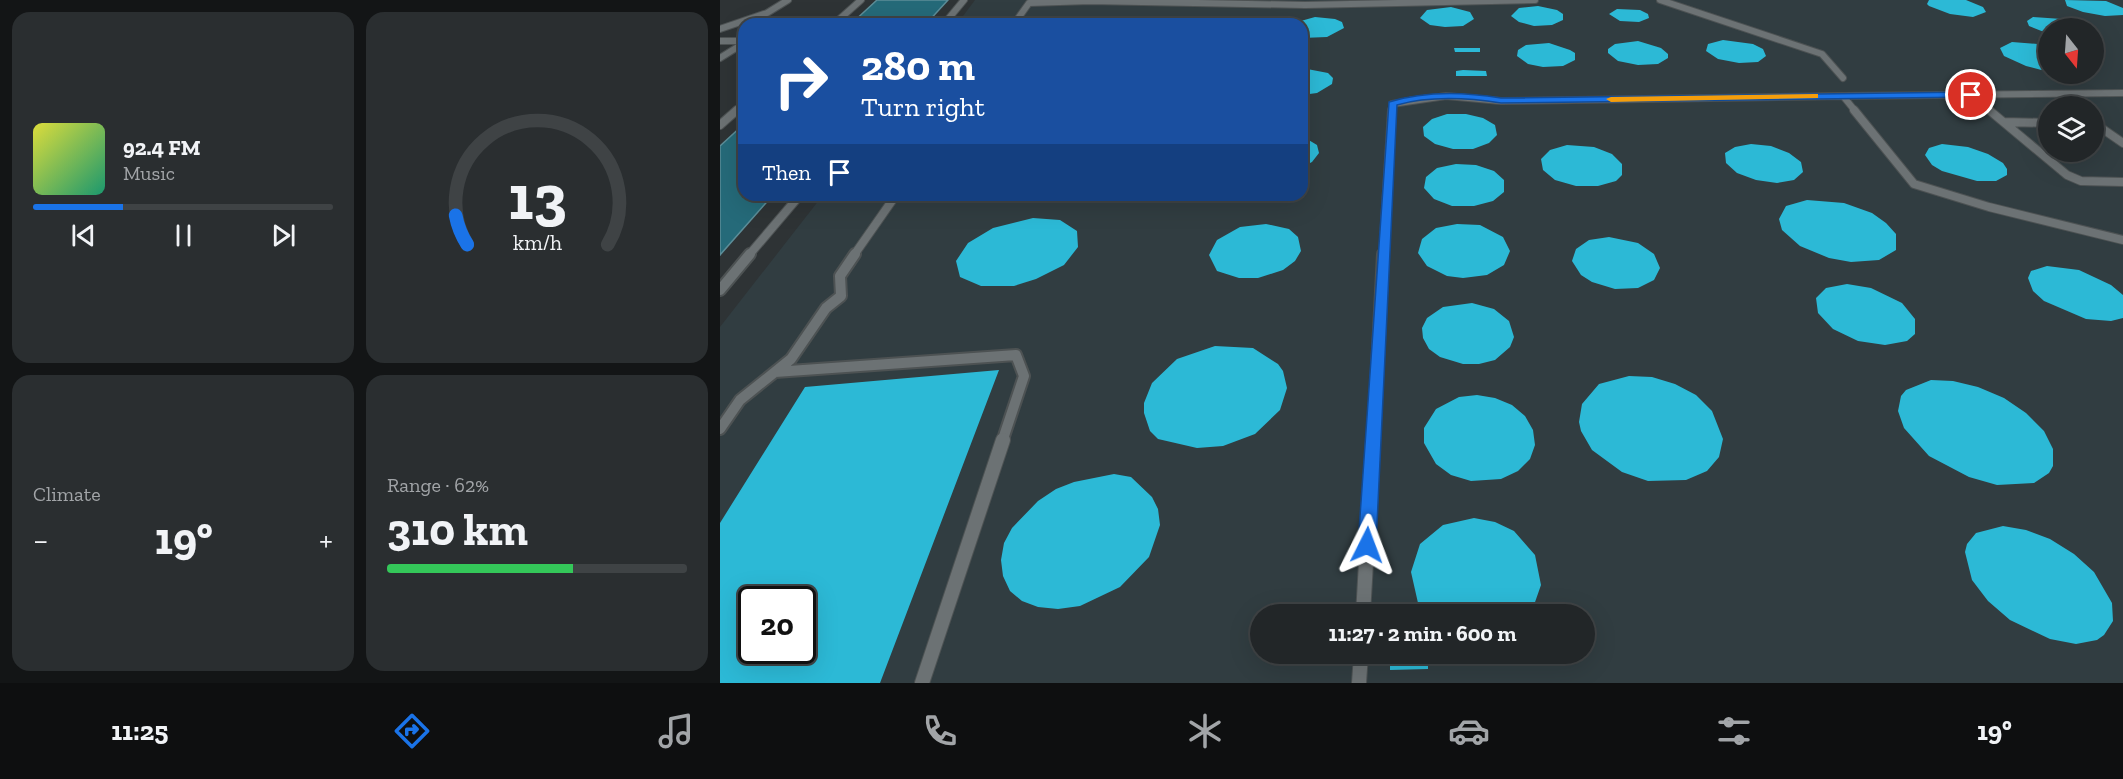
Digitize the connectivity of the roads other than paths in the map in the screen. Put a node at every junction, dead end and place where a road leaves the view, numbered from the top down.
1 (788, 0) edge
2 (861, 0) edge
3 (964, 0) edge
4 (1534, 0) edge
5 (1660, 0) edge
6 (752, 18) edge
7 (841, 18) edge
8 (949, 18) edge
9 (1018, 18) edge
10 (738, 23) edge
11 (720, 29) edge
12 (720, 41) edge
13 (738, 42) edge
14 (738, 46) edge
15 (720, 52) edge
16 (730, 52) junction
17 (720, 58) edge
18 (1843, 78) dead end
19 (2123, 93) edge
20 (1971, 95) junction
21 (1843, 96) junction
22 (738, 109) edge
23 (2004, 122) junction
24 (2038, 123) edge
25 (720, 125) edge
26 (2104, 130) edge
27 (2123, 143) edge
28 (2123, 182) edge
29 (795, 201) edge
30 (892, 201) edge
31 (2123, 240) edge
32 (720, 290) edge
33 (775, 372) junction
34 (720, 429) edge
35 (1364, 604) edge
36 (1360, 664) edge
37 (922, 683) edge
38 (1359, 683) edge

1 - 6 lane
2 - 7 lane
3 - 8 lane
4 - 9 lane
5 - 18 lane
10 - 11 lane
12 - 13 lane
14 - 16 lane
15 - 16 lane
16 - 17 lane
19 - 20 lane
20 - 21 lane
20 - 23 lane
21 - 31 lane
21 - 35 lane
22 - 25 lane
23 - 24 lane
23 - 28 lane
26 - 27 lane
29 - 32 lane
30 - 33 lane
33 - 34 lane
33 - 37 lane
36 - 38 lane

